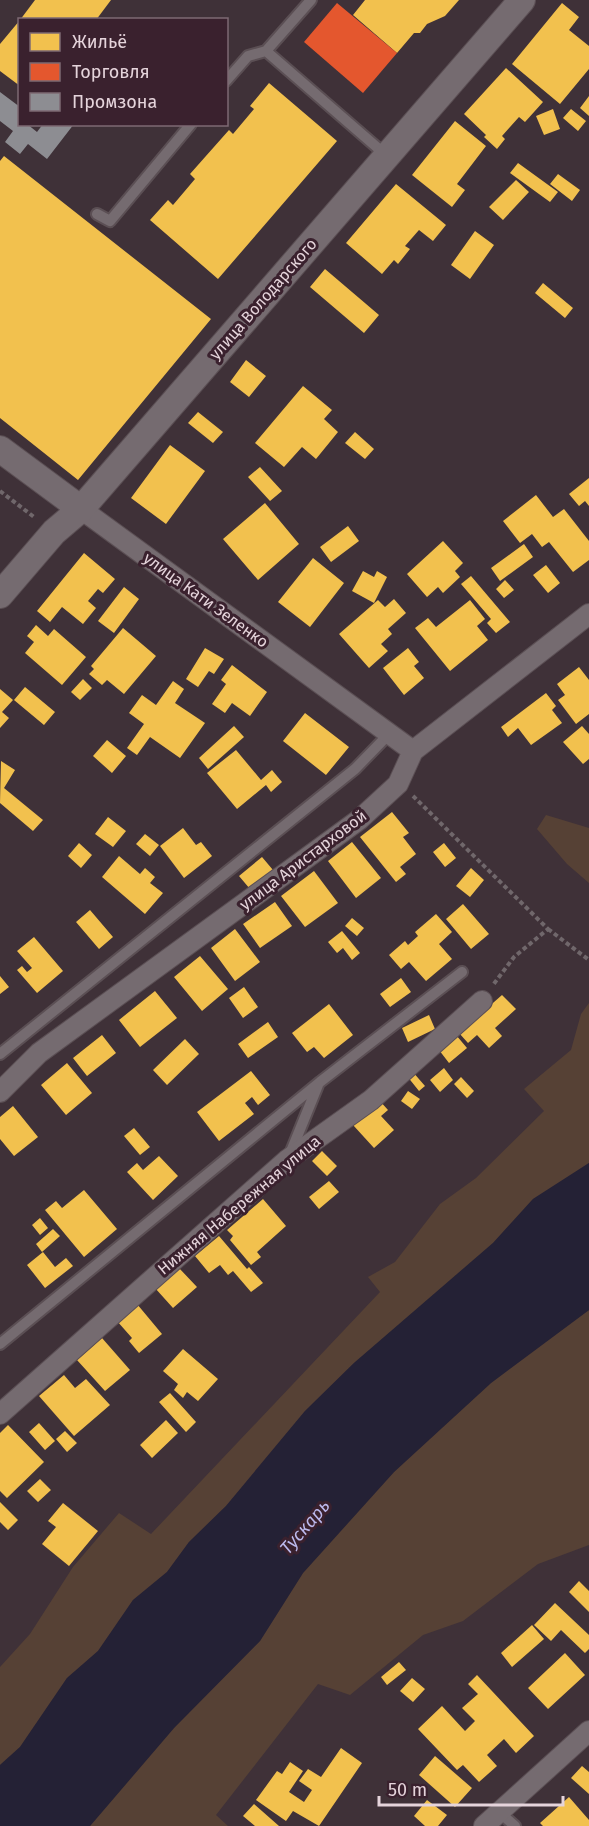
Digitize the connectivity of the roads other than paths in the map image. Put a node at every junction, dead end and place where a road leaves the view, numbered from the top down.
1 (311, 0) edge
2 (522, 0) edge
3 (266, 51) junction
4 (228, 79) edge
5 (188, 126) edge
6 (387, 156) junction
7 (97, 214) dead end
8 (0, 449) edge
9 (81, 509) junction
10 (0, 595) edge
11 (589, 614) edge
12 (389, 735) junction
13 (412, 752) junction
14 (462, 972) dead end
15 (482, 1001) road end
16 (0, 1054) edge
17 (320, 1082) junction
18 (0, 1092) edge
19 (287, 1160) junction
20 (0, 1344) edge
21 (0, 1414) edge
22 (589, 1731) edge
23 (499, 1812) junction
24 (484, 1826) edge
25 (515, 1826) edge

1 - 3 lane
2 - 6 street, улица Володарского
3 - 4 lane
3 - 6 lane
5 - 7 lane
6 - 9 street, улица Володарского
8 - 9 street, улица Кати Зеленко
9 - 10 street, улица Володарского
9 - 12 street, улица Кати Зеленко
11 - 13 street, улица Аристарховой
12 - 13 street, улица Кати Зеленко
12 - 16 lane
13 - 18 street, улица Аристарховой
14 - 17 lane
15 - 19 street, Нижняя Набережная улица
17 - 19 lane
17 - 20 lane
19 - 21 street, Нижняя Набережная улица
22 - 23 street
23 - 24 street
23 - 25 lane

